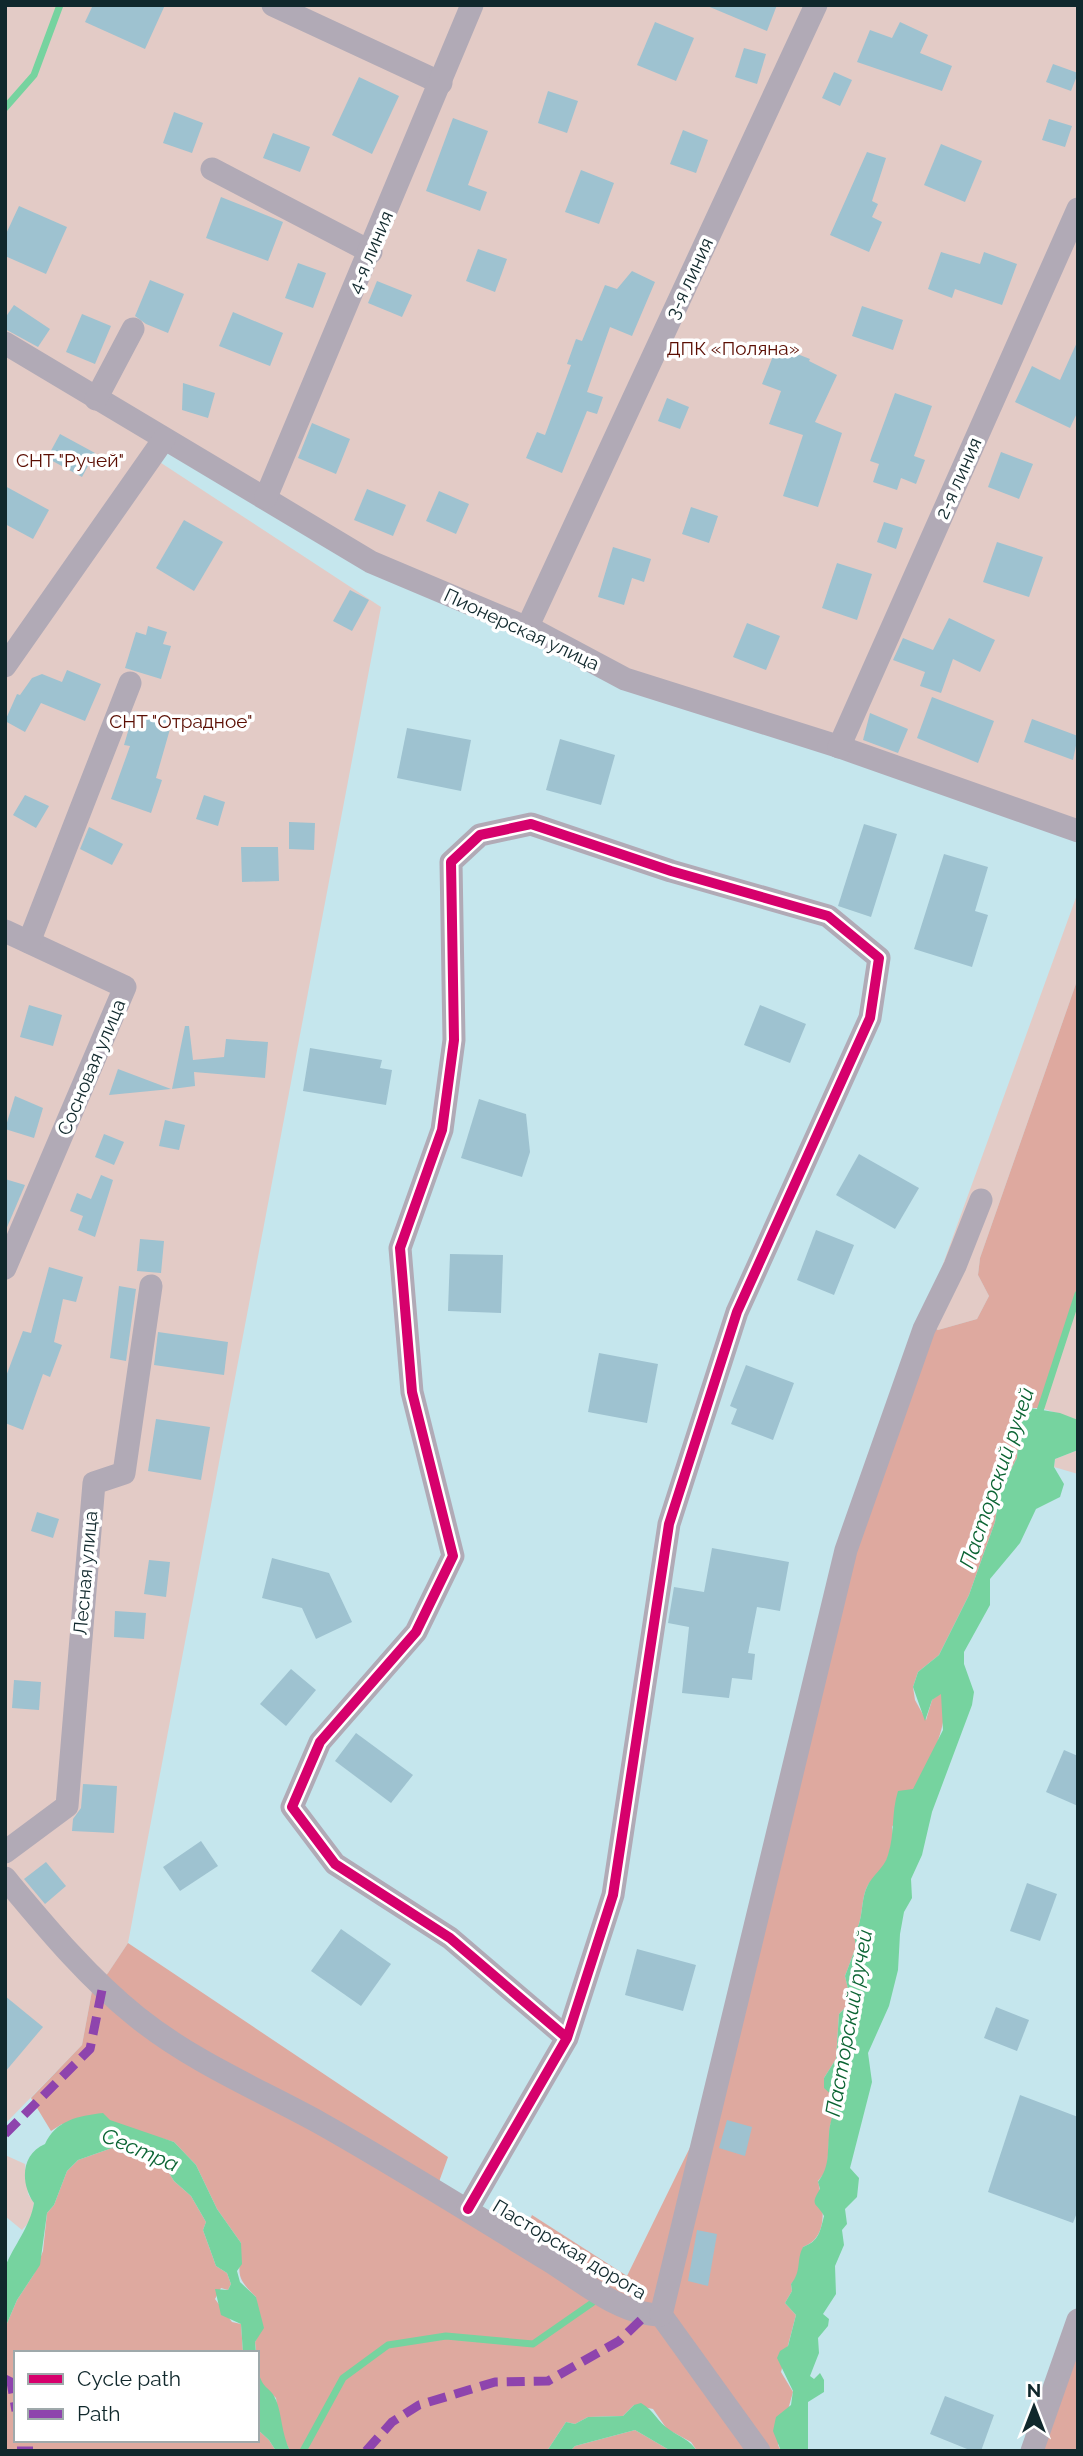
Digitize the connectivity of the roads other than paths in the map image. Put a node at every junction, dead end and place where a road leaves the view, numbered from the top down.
1 (274, 5) edge
2 (472, 5) edge
3 (816, 5) edge
4 (441, 83) junction
5 (212, 169) dead end
6 (1078, 209) edge
7 (371, 252) junction
8 (133, 329) dead end
9 (5, 343) edge
10 (96, 399) junction
11 (164, 439) junction
12 (266, 497) junction
13 (527, 628) junction
14 (5, 666) edge
15 (130, 683) dead end
16 (839, 747) junction
17 (1078, 831) edge
18 (5, 931) edge
19 (29, 942) junction
20 (981, 1200) dead end
21 (5, 1268) edge
22 (151, 1286) dead end
23 (5, 1852) edge
24 (5, 1878) edge
25 (567, 2038) junction
26 (468, 2208) junction
27 (662, 2315) junction
28 (1078, 2320) edge
29 (759, 2451) edge
30 (1032, 2451) edge

1 - 4 street
2 - 4 street, 4-я линия
3 - 13 street, 3-я линия
4 - 7 street, 4-я линия
5 - 7 street
6 - 16 street, 2-я линия
7 - 12 street, 4-я линия
8 - 10 street
9 - 10 street, Пионерская улица
10 - 11 street, Пионерская улица
11 - 12 street, Пионерская улица
11 - 14 street
12 - 13 street, Пионерская улица
13 - 16 street, Пионерская улица
15 - 19 street
16 - 17 street, Пионерская улица
18 - 19 street
19 - 21 street, Сосновая улица
20 - 27 street
22 - 23 street, Лесная улица
24 - 26 street, Пасторская дорога
25 - 25 street
25 - 26 street
26 - 27 street, Пасторская дорога
27 - 29 street, Пасторская дорога
28 - 30 street

